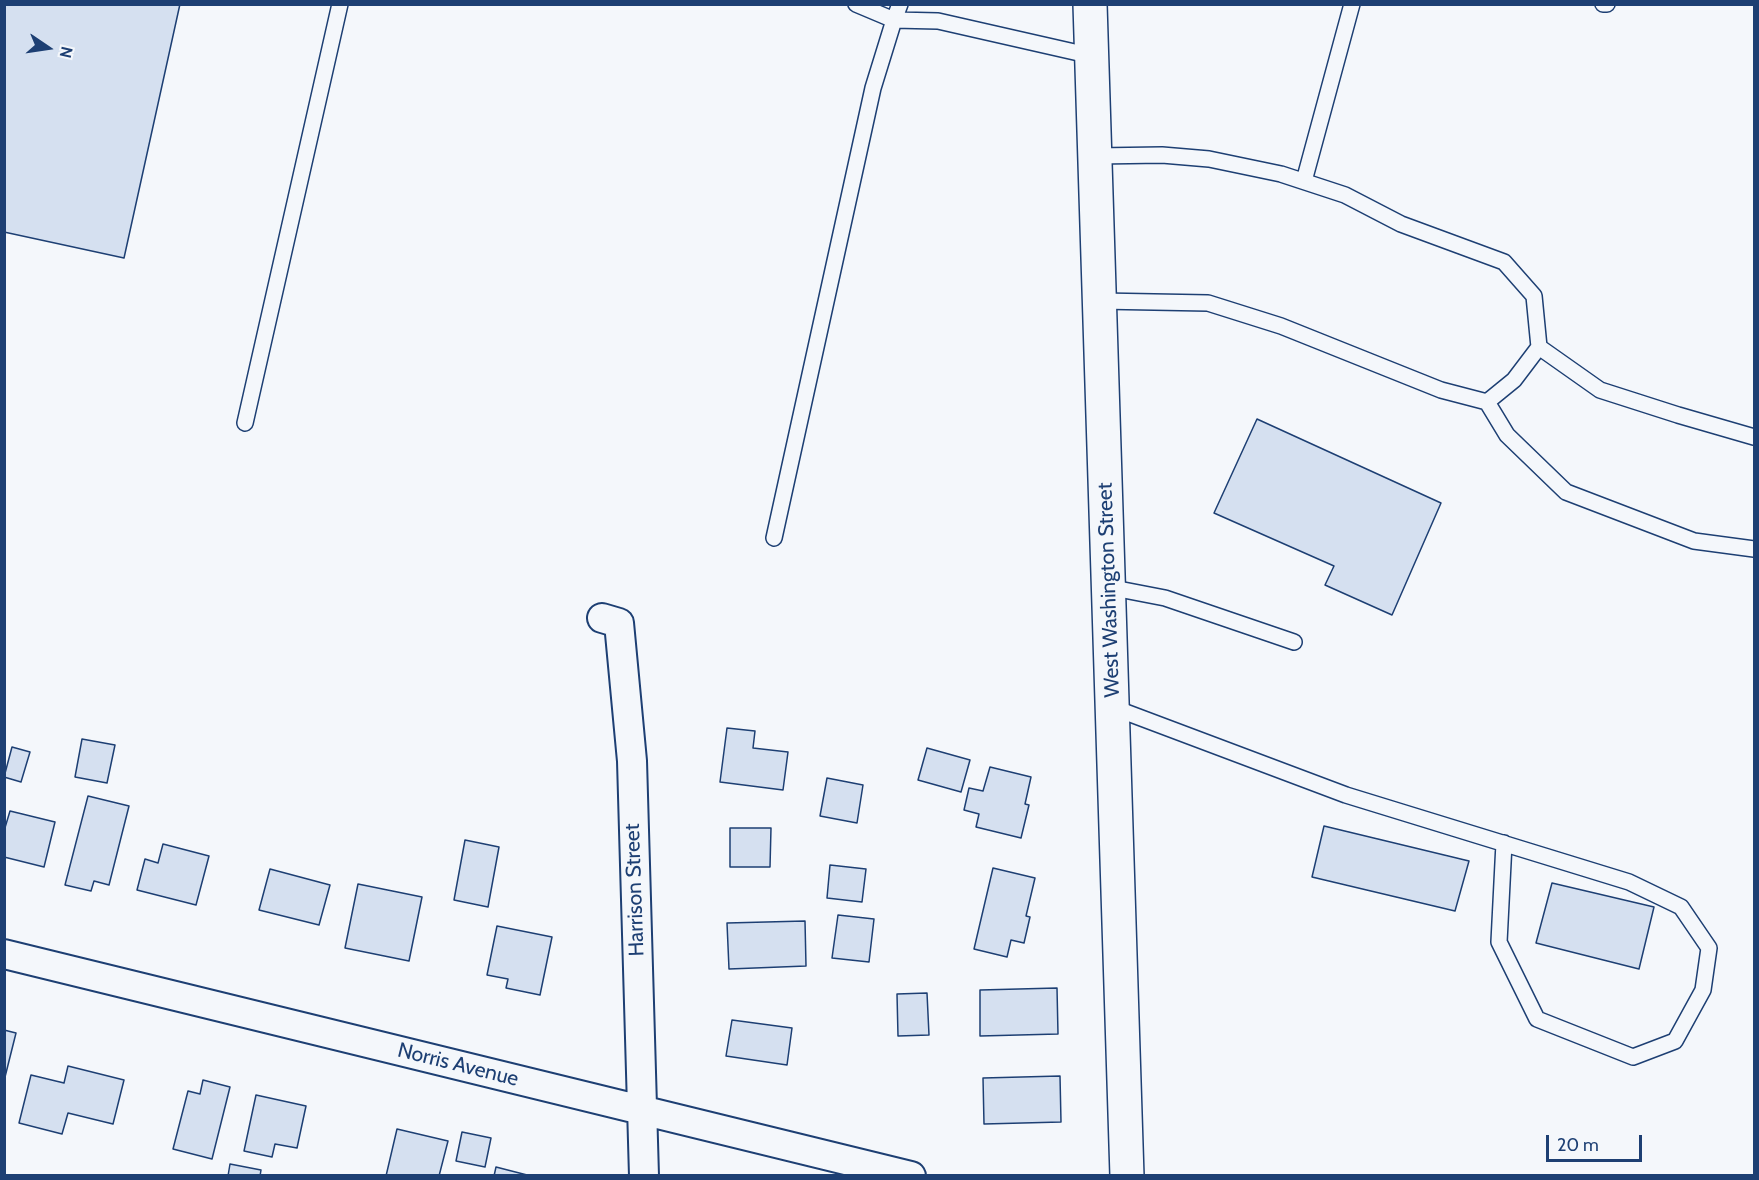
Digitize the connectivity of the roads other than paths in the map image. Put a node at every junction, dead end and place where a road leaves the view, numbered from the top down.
1 (340, 4) edge
2 (856, 4) edge
3 (900, 4) edge
4 (1090, 4) edge
5 (1352, 4) edge
6 (894, 20) junction
7 (1092, 56) junction
8 (1096, 156) junction
9 (1304, 181) junction
10 (1100, 302) junction
11 (1539, 347) junction
12 (1487, 402) junction
13 (245, 423) dead end
14 (1755, 437) edge
15 (774, 538) dead end
16 (1755, 549) edge
17 (1108, 587) junction
18 (602, 618) dead end
19 (1294, 642) dead end
20 (1112, 707) junction
21 (1504, 843) junction
22 (4, 954) edge
23 (642, 1110) junction
24 (644, 1176) edge
25 (911, 1176) edge
26 (1127, 1176) edge

1 - 13 lane
2 - 6 lane
3 - 6 lane
4 - 7 main road, West Washington Street
5 - 9 lane
6 - 7 lane
6 - 15 lane
7 - 8 main road, West Washington Street
8 - 9 lane
8 - 10 main road, West Washington Street
9 - 11 lane
10 - 12 lane
10 - 17 main road, West Washington Street
11 - 12 lane
11 - 14 lane
12 - 16 lane
17 - 19 lane
17 - 20 main road, West Washington Street
18 - 23 street, Harrison Street
20 - 21 lane
20 - 26 main road, West Washington Street
21 - 21 lane
22 - 23 street, Norris Avenue
23 - 24 street, Harrison Street
23 - 25 street, Norris Avenue

